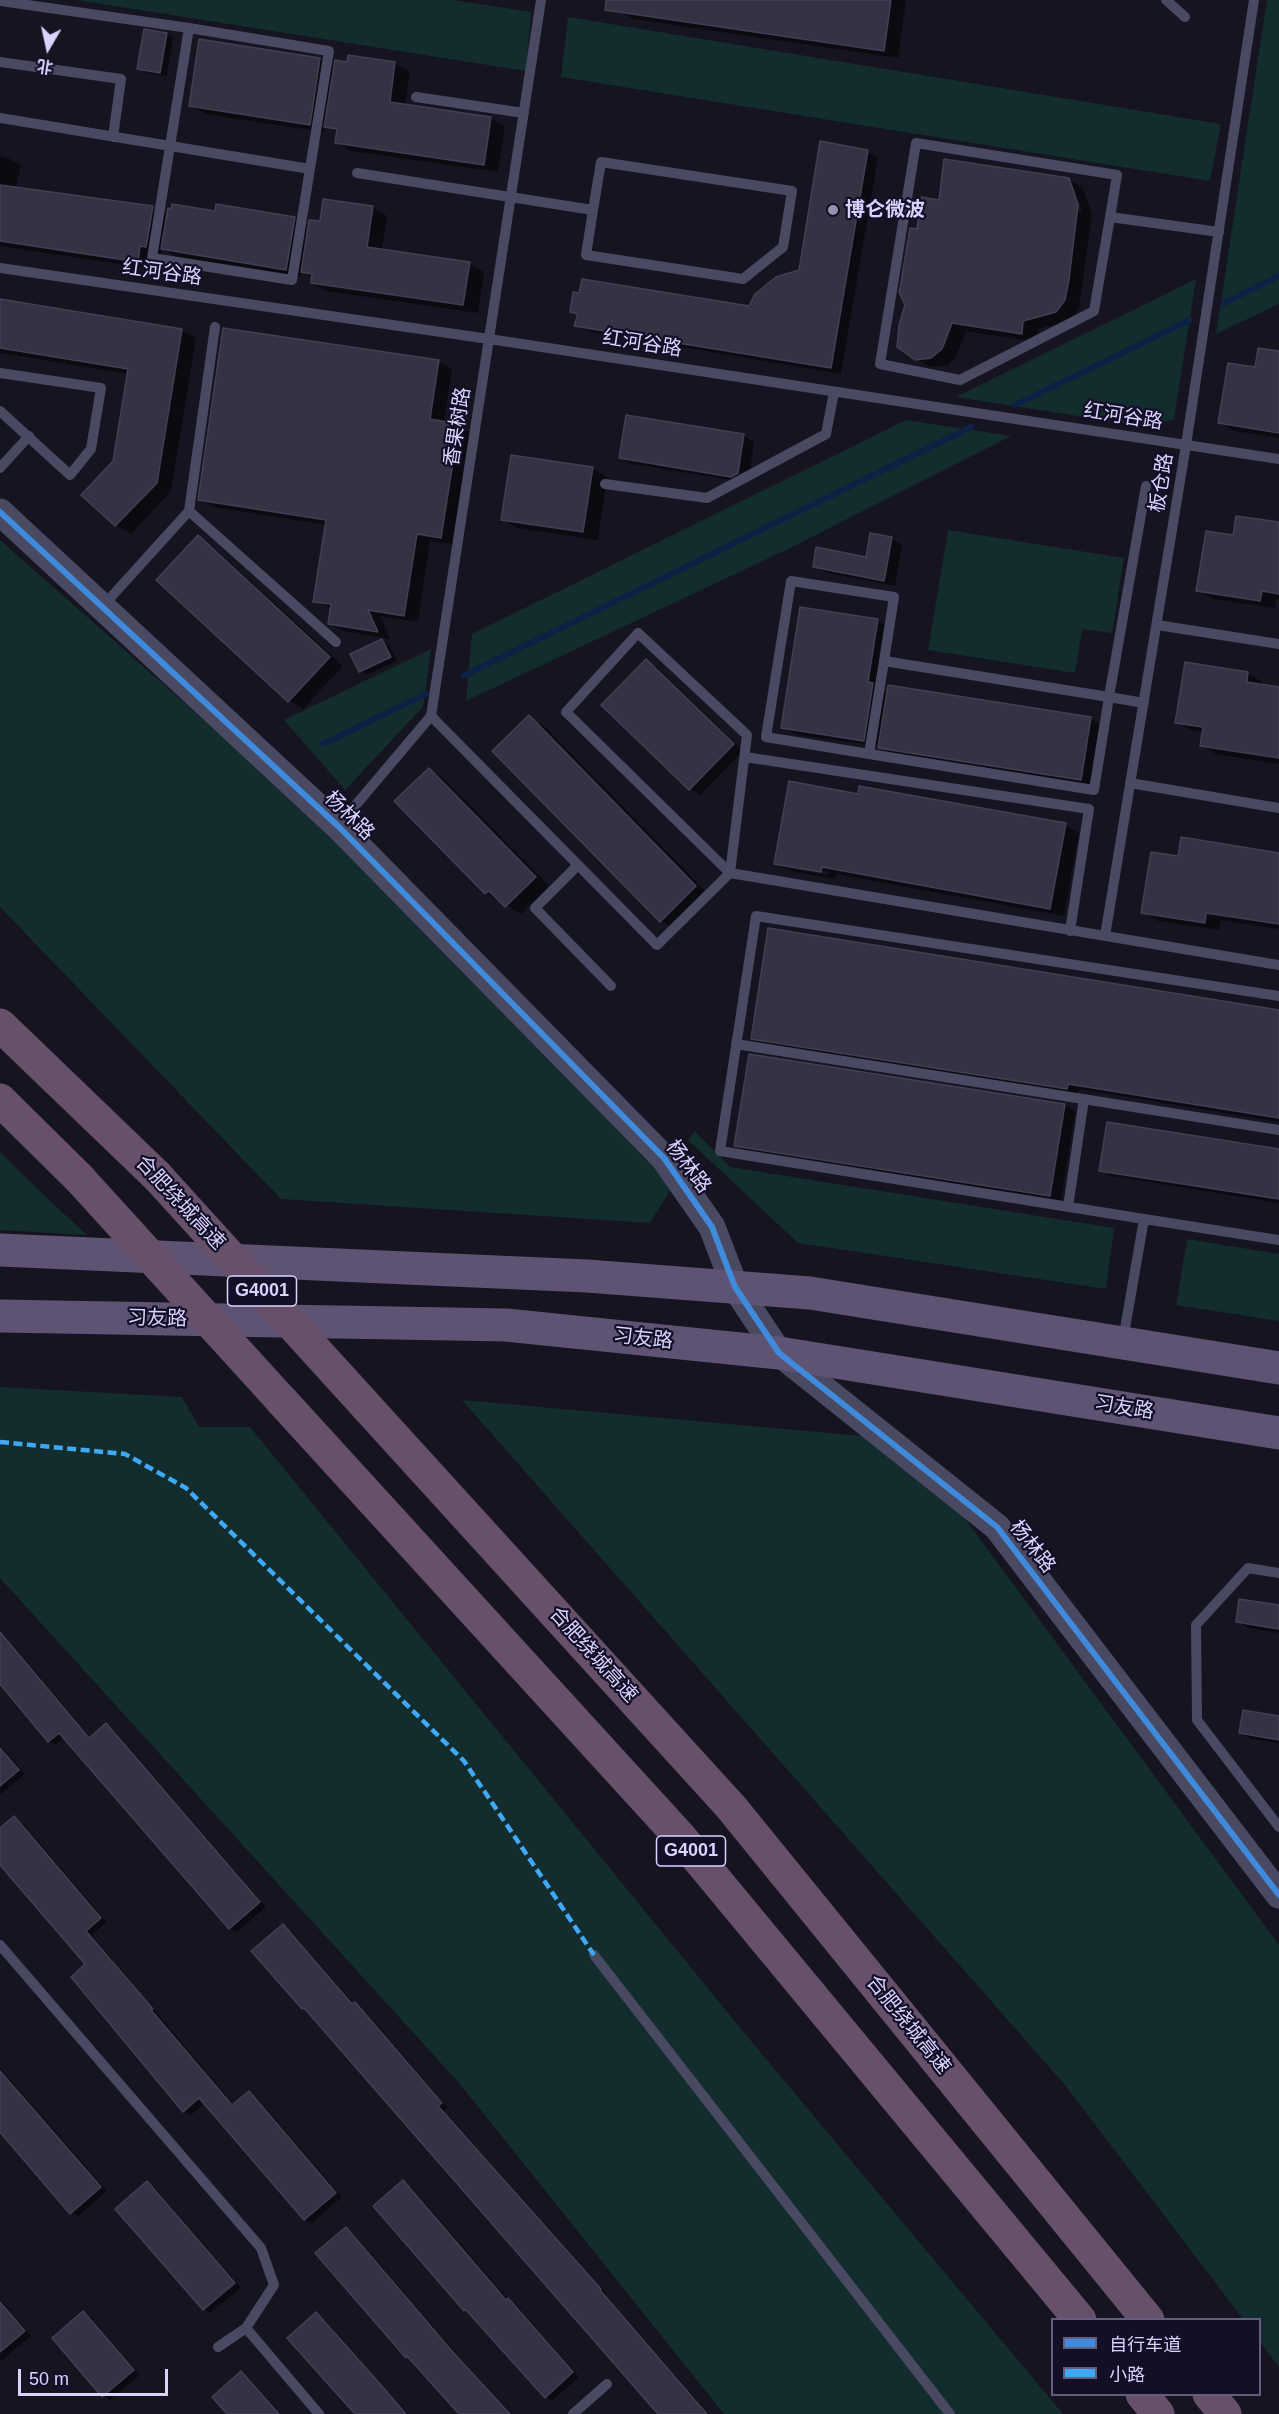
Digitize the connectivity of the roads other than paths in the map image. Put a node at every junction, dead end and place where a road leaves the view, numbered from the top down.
1 (541, 0) edge
2 (1166, 0) edge
3 (1254, 0) edge
4 (0, 1) edge
5 (1185, 17) dead end
6 (189, 28) junction
7 (0, 62) edge
8 (416, 97) dead end
9 (524, 113) junction
10 (0, 118) edge
11 (113, 136) junction
12 (170, 146) junction
13 (310, 169) junction
14 (357, 173) dead end
15 (511, 196) junction
16 (593, 210) junction
17 (1110, 217) junction
18 (1219, 232) junction
19 (0, 268) edge
20 (215, 327) dead end
21 (489, 339) junction
22 (0, 373) edge
23 (834, 392) junction
24 (0, 411) edge
25 (29, 436) junction
26 (1186, 445) junction
27 (1279, 459) edge
28 (0, 468) edge
29 (605, 484) dead end
30 (1146, 486) dead end
31 (189, 511) junction
32 (0, 512) edge
33 (102, 608) junction
34 (1156, 625) junction
35 (336, 642) dead end
36 (1279, 644) edge
37 (884, 661) junction
38 (1110, 697) junction
39 (1144, 703) junction
40 (432, 716) junction
41 (868, 754) junction
42 (745, 758) junction
43 (1130, 783) junction
44 (1279, 808) edge
45 (338, 826) junction
46 (578, 865) junction
47 (730, 873) junction
48 (1070, 931) junction
49 (1105, 936) junction
50 (1279, 965) edge
51 (611, 986) dead end
52 (1279, 996) edge
53 (0, 1025) edge
54 (736, 1044) junction
55 (1084, 1099) junction
56 (0, 1100) edge
57 (1279, 1130) edge
58 (1068, 1207) junction
59 (1144, 1219) junction
60 (1279, 1240) edge
61 (0, 1250) edge
62 (735, 1287) junction
63 (0, 1316) edge
64 (1122, 1343) junction
65 (779, 1353) junction
66 (1279, 1368) edge
67 (1279, 1433) edge
68 (1279, 1573) edge
69 (1279, 1827) edge
70 (1279, 1895) edge
71 (0, 1945) edge
72 (594, 1955) dead end
73 (1079, 2318) edge
74 (1147, 2318) edge
75 (246, 2328) junction
76 (218, 2348) dead end
77 (608, 2384) dead end
78 (1144, 2396) edge
79 (1211, 2396) edge
80 (319, 2414) edge
81 (573, 2414) edge
82 (950, 2414) edge
83 (1158, 2414) edge
84 (1225, 2414) edge

1 - 9 lane, 香果树路
2 - 5 lane
3 - 18 lane, 板仓路
4 - 6 lane
6 - 12 lane
6 - 13 lane
7 - 11 lane
8 - 9 lane
9 - 15 lane, 香果树路
10 - 11 lane
11 - 12 lane
12 - 13 lane
12 - 13 lane
14 - 15 lane
15 - 16 lane
15 - 21 lane, 香果树路
16 - 16 lane
17 - 17 lane
17 - 18 lane
18 - 26 lane, 板仓路
19 - 21 lane, 红河谷路
20 - 31 lane
21 - 23 lane, 红河谷路
21 - 40 lane, 香果树路
22 - 25 lane
23 - 26 lane, 红河谷路
23 - 29 lane
24 - 25 lane
25 - 28 lane
26 - 27 lane, 红河谷路
26 - 34 lane, 板仓路
30 - 38 lane
31 - 33 lane
31 - 35 lane
32 - 33 street, 杨林路
33 - 45 street, 杨林路
34 - 36 lane
34 - 39 lane, 板仓路
37 - 38 lane
37 - 41 lane
37 - 41 lane
38 - 39 lane
38 - 41 lane
39 - 43 lane, 板仓路
40 - 45 lane
40 - 46 lane
42 - 47 lane
42 - 47 lane
42 - 48 lane
43 - 44 lane
43 - 49 lane, 板仓路
45 - 62 street, 杨林路
46 - 47 lane
46 - 51 lane
47 - 48 lane
48 - 49 lane
49 - 50 lane
52 - 54 lane
53 - 74 highway, 合肥绕城高速 / G4001, bridge
54 - 55 lane
54 - 58 lane
55 - 57 lane
55 - 58 lane
56 - 73 highway, G4001, bridge
58 - 59 lane
59 - 60 lane
59 - 64 lane
61 - 62 main road
62 - 64 main road
62 - 65 street, 杨林路
63 - 65 main road, 习友路
64 - 66 main road
65 - 67 main road, 习友路
65 - 70 street, 杨林路
68 - 69 lane
71 - 75 lane
72 - 82 lane
75 - 76 lane
75 - 80 lane
77 - 81 lane
78 - 83 highway
79 - 84 highway

